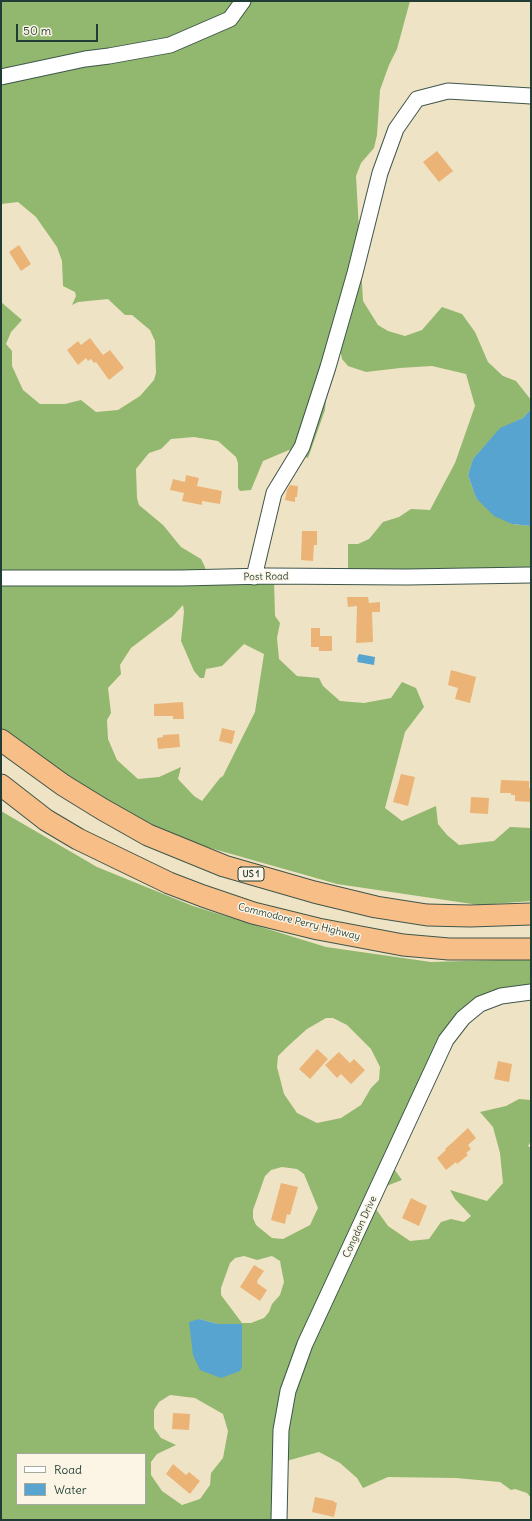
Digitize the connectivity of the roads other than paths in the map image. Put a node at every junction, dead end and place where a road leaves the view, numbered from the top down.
1 (243, 1) edge
2 (1, 77) edge
3 (531, 96) edge
4 (531, 575) edge
5 (254, 577) junction
6 (1, 578) edge
7 (2, 740) edge
8 (1, 785) edge
9 (337, 898) junction
10 (376, 907) junction
11 (531, 914) edge
12 (318, 930) junction
13 (372, 940) junction
14 (531, 949) edge
15 (531, 992) edge
16 (279, 1520) edge

1 - 2 street
3 - 5 street
4 - 5 street, Post Road
5 - 6 street, Post Road
7 - 9 highway, US 1
8 - 12 highway, Commodore Perry Highway
9 - 10 highway, US 1
9 - 12 highway
10 - 11 highway, US 1
10 - 13 highway
12 - 13 highway, Commodore Perry Highway
13 - 14 highway, Commodore Perry Highway
15 - 16 street, Congdon Drive

